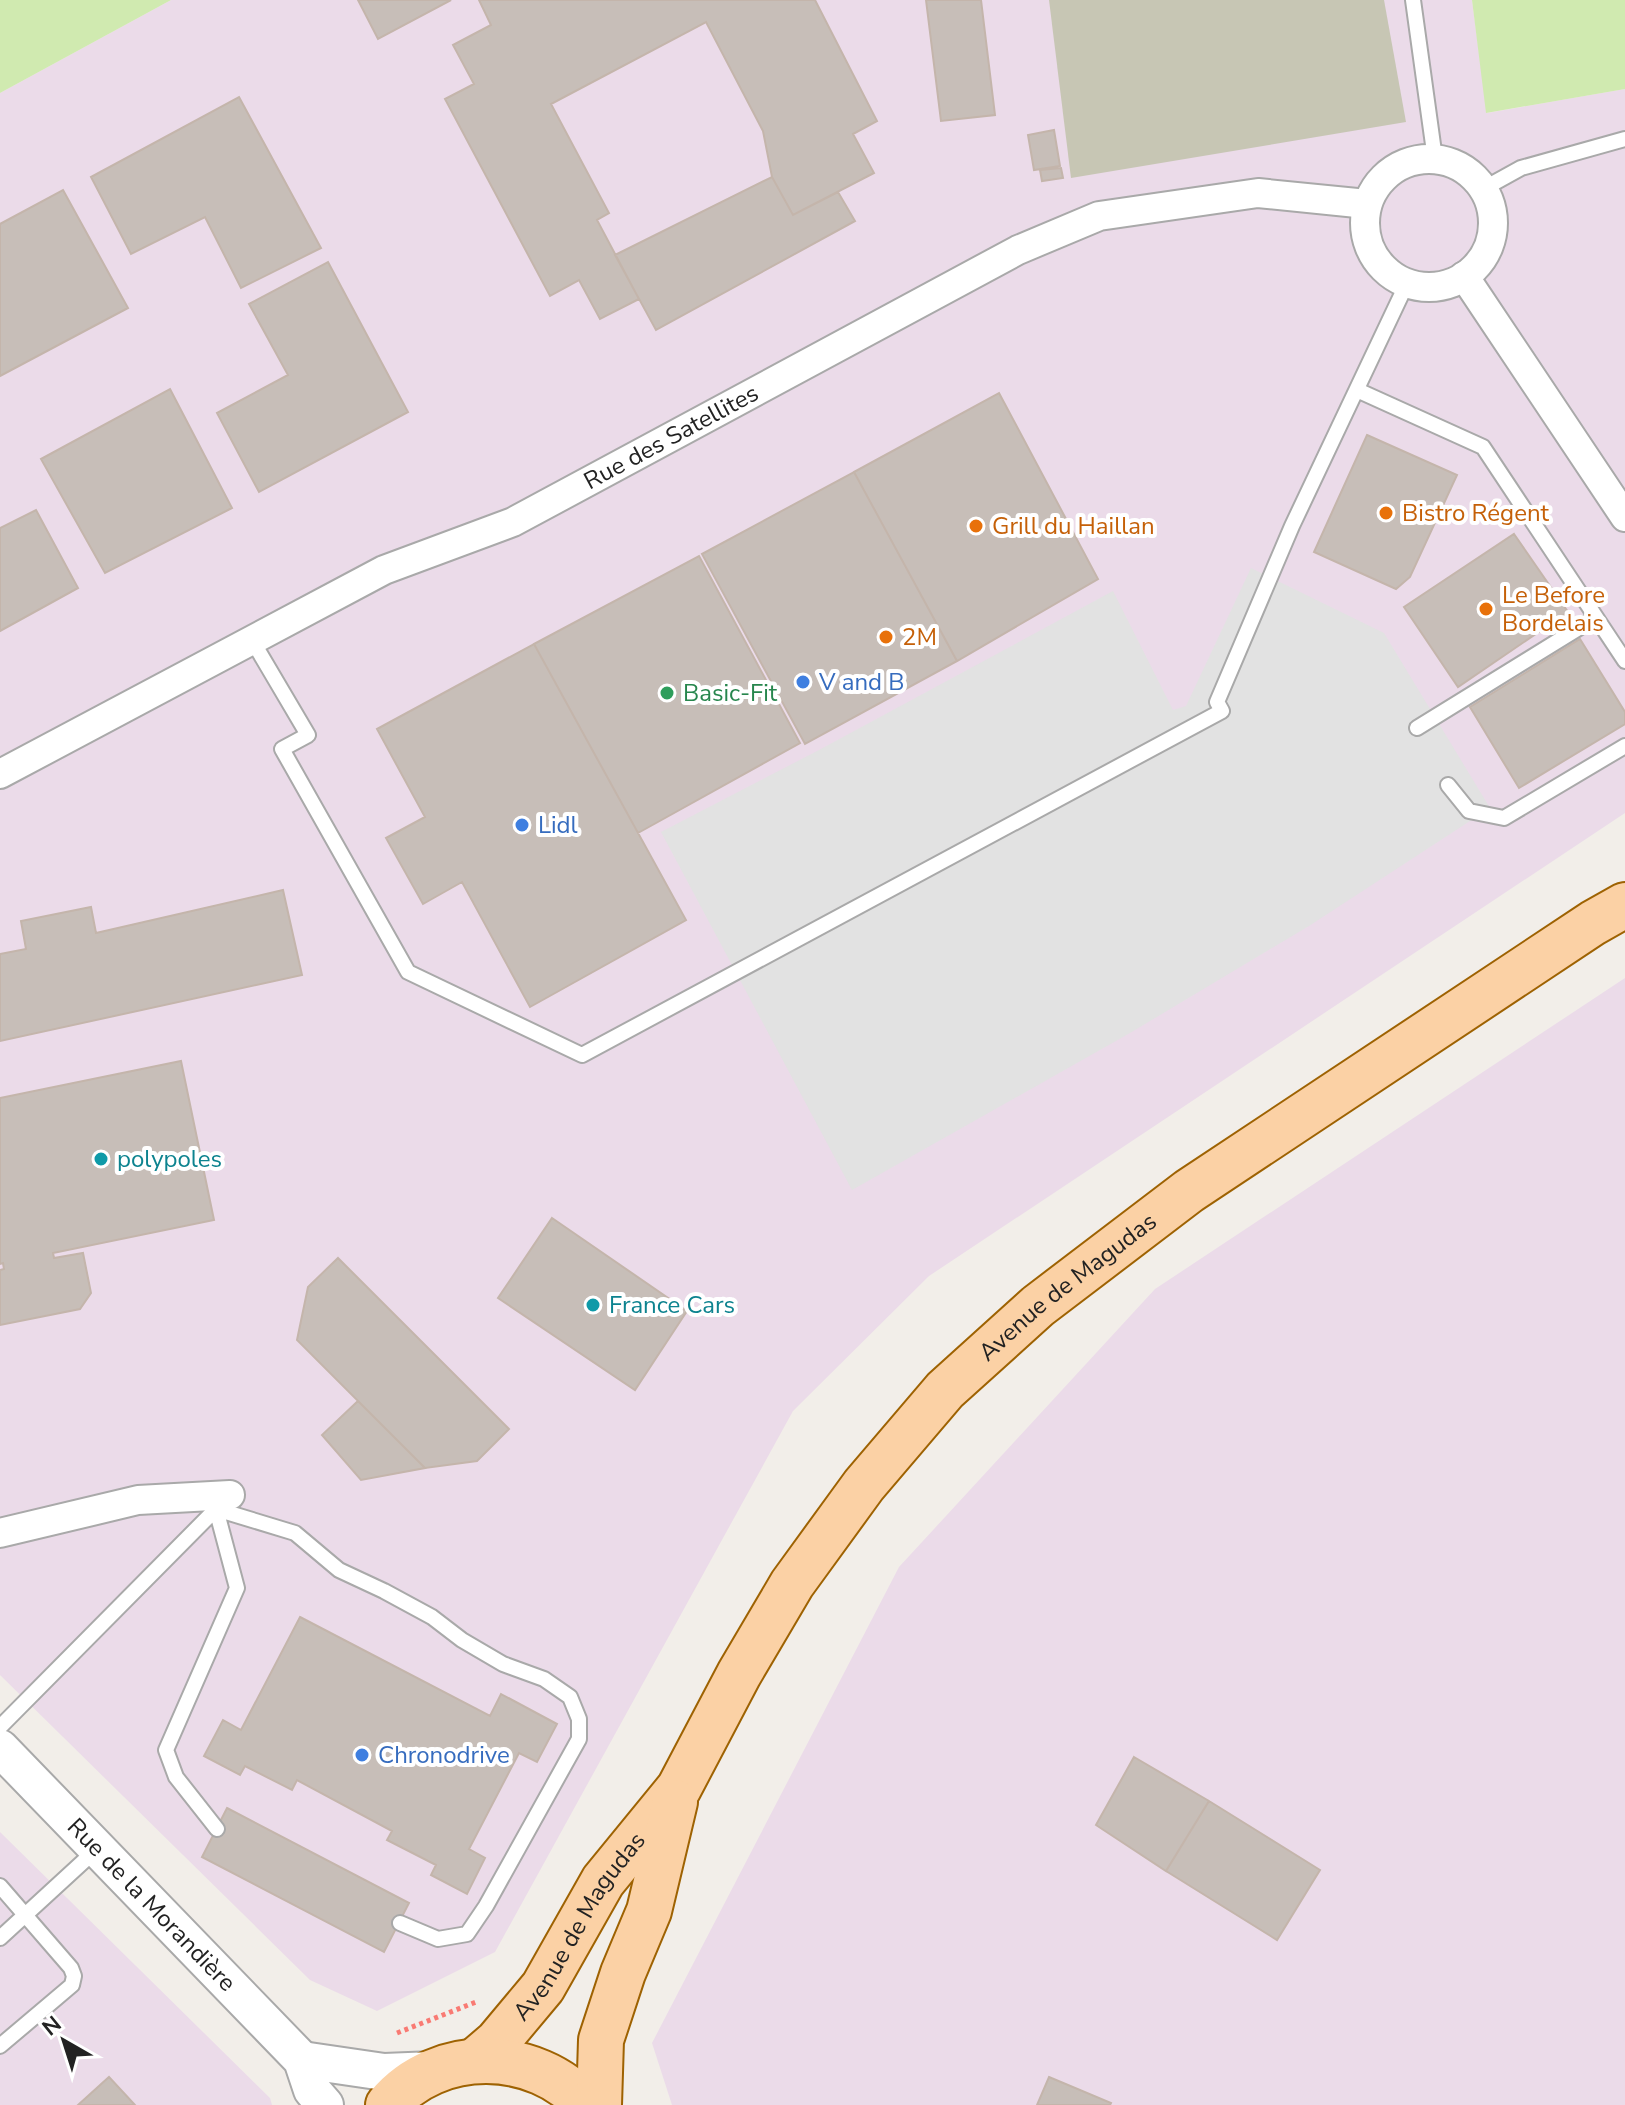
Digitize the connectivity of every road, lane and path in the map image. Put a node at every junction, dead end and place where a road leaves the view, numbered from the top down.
1 (1413, 0) edge
2 (1625, 139) edge
3 (1435, 159) junction
4 (1483, 189) junction
5 (1367, 204) junction
6 (1464, 276) junction
7 (1407, 283) junction
8 (1357, 390) junction
9 (1625, 517) edge
10 (1595, 618) junction
11 (252, 640) junction
12 (1625, 661) edge
13 (1417, 728) dead end
14 (1625, 746) edge
15 (0, 774) edge
16 (1448, 785) dead end
17 (1614, 908) edge
18 (223, 1502) junction
19 (0, 1533) edge
20 (0, 1727) edge
21 (0, 1748) edge
22 (679, 1788) junction
23 (217, 1829) dead end
24 (98, 1849) junction
25 (0, 1886) edge
26 (27, 1914) junction
27 (400, 1923) dead end
28 (0, 1938) edge
29 (481, 2000) dead end
30 (395, 2034) dead end
31 (0, 2046) edge
32 (302, 2060) junction
33 (476, 2060) junction
34 (434, 2070) junction
35 (325, 2105) edge
36 (388, 2105) edge
37 (586, 2105) edge
38 (599, 2105) edge

1 - 3 lane
2 - 4 lane
3 - 4 street
3 - 5 street
4 - 6 street
5 - 7 street
5 - 11 street, Rue des Satellites
6 - 7 street
6 - 9 street
7 - 8 lane
8 - 10 lane
8 - 11 lane
10 - 12 lane
10 - 13 lane
11 - 15 street, Rue des Satellites
14 - 16 lane
17 - 22 main road, Avenue de Magudas
18 - 19 street
18 - 20 lane
18 - 23 lane
18 - 27 lane
21 - 24 street, Rue de la Morandière
22 - 33 main road, Avenue de Magudas
22 - 38 main road, Avenue de Magudas
24 - 26 lane
24 - 32 street, Rue de la Morandière
25 - 26 lane
26 - 28 lane
26 - 31 lane
29 - 30 path
32 - 34 street
32 - 35 street, Rue de la Morandière
33 - 34 main road
33 - 37 main road
34 - 36 main road

